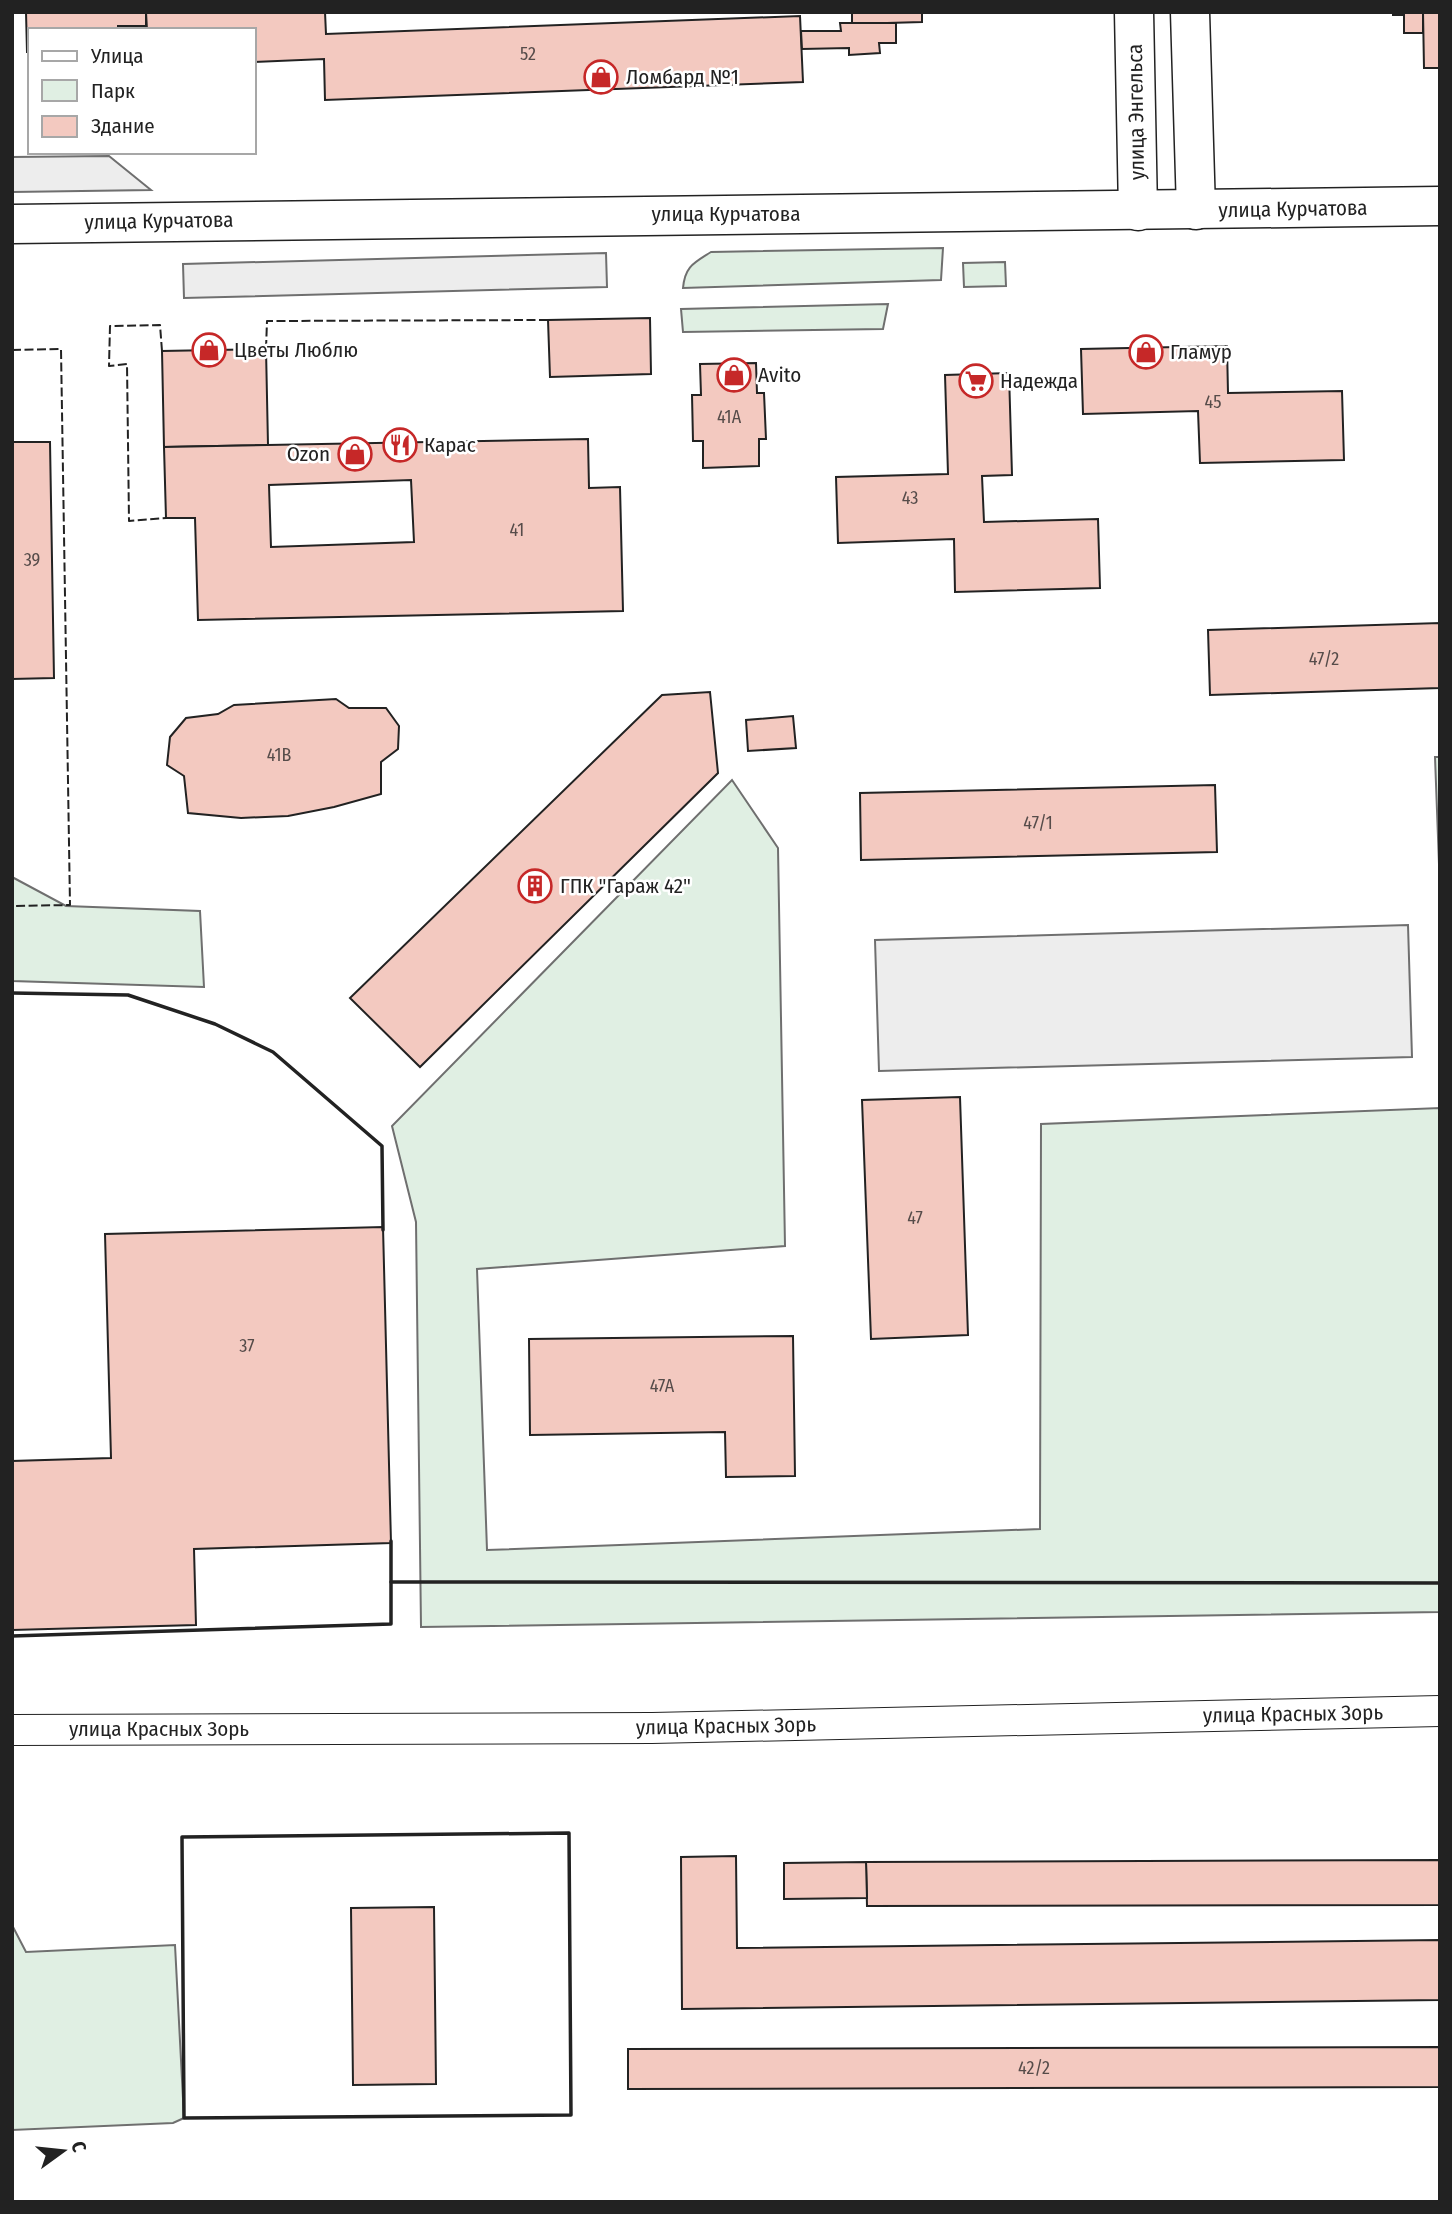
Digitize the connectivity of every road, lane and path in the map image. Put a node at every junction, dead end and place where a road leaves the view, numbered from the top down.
1 (1134, 12) edge
2 (1190, 12) edge
3 (1440, 206) edge
4 (1138, 211) junction
5 (1196, 211) junction
6 (12, 224) edge
7 (1440, 1711) edge
8 (12, 1730) edge

1 - 4 main road, улица Энгельса
2 - 5 main road
3 - 5 main road, улица Курчатова
4 - 5 main road, улица Курчатова
4 - 6 main road, улица Курчатова
7 - 8 street, улица Красных Зорь

